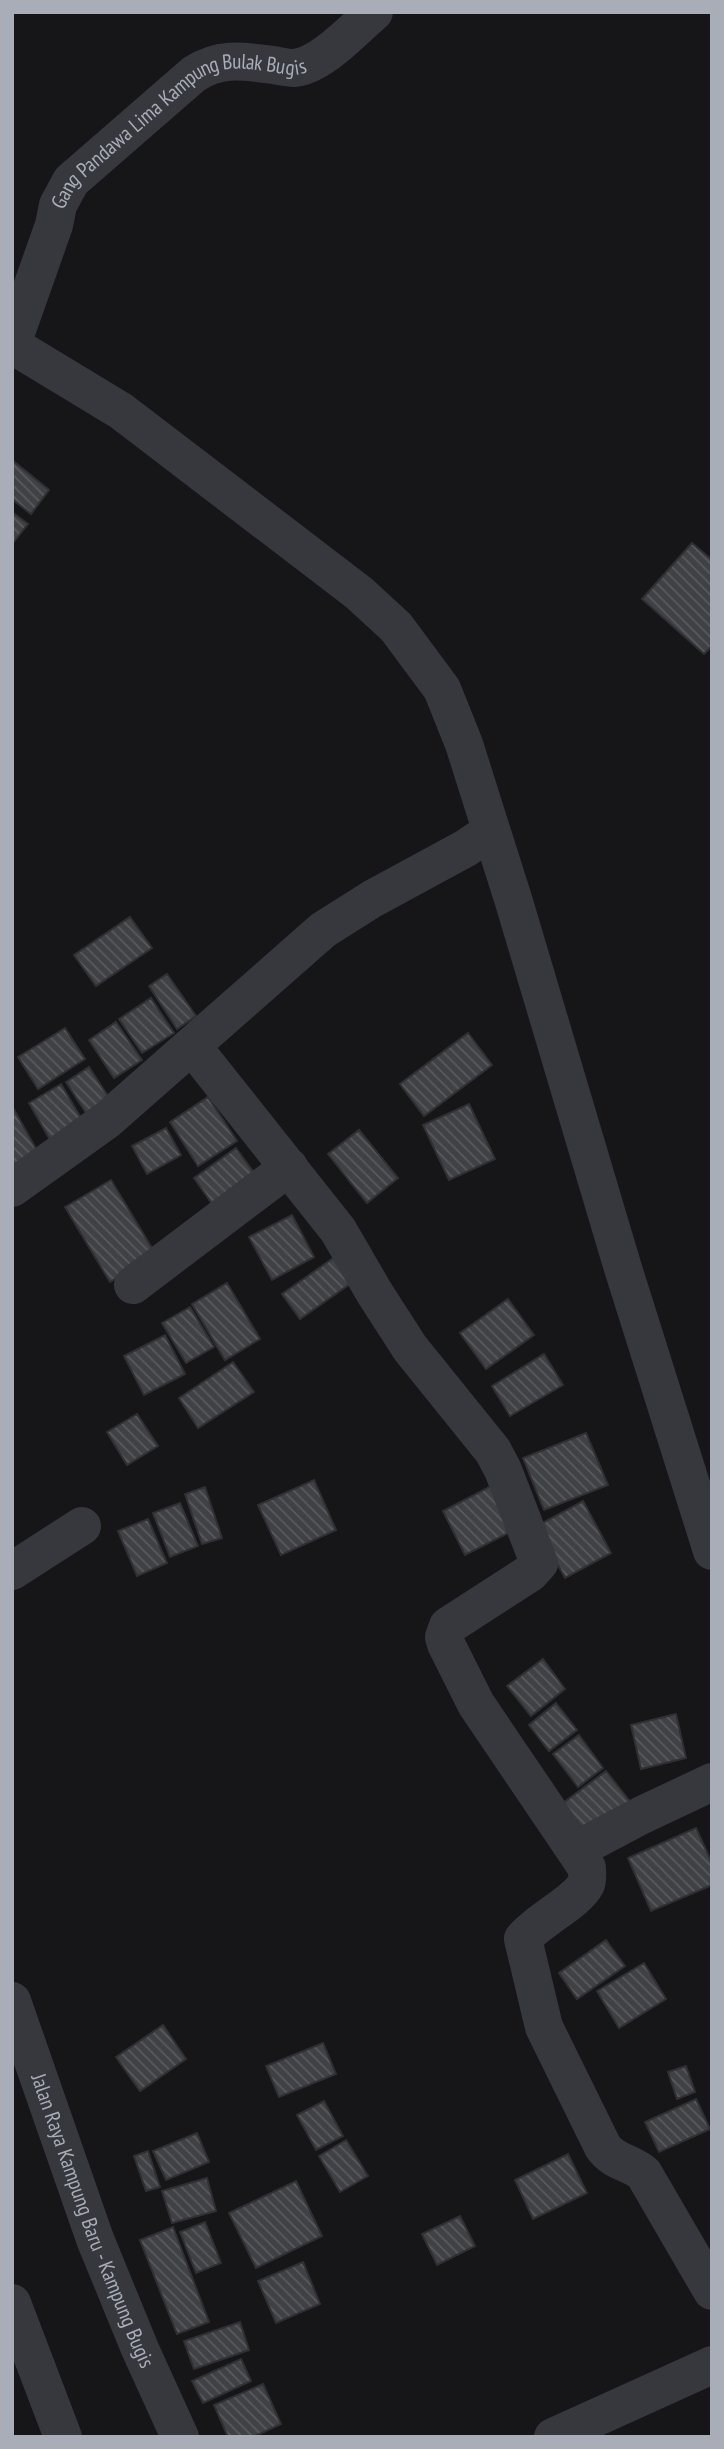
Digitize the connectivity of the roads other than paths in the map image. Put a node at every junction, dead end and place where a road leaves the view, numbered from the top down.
1 (374, 12) edge
2 (13, 342) edge
3 (491, 831) junction
4 (192, 1046) junction
5 (289, 1167) junction
6 (12, 1188) edge
7 (133, 1285) dead end
8 (82, 1526) dead end
9 (712, 1551) edge
10 (12, 1571) edge
11 (712, 1782) edge
12 (576, 1850) junction
13 (12, 2001) edge
14 (712, 2291) edge
15 (12, 2303) edge
16 (712, 2365) edge
17 (62, 2437) edge
18 (180, 2437) edge
19 (553, 2437) edge

1 - 2 street, Gang Pandawa Lima Kampung Bulak Bugis
2 - 3 street
3 - 4 street
3 - 9 street
4 - 5 street
4 - 6 street
5 - 7 street
5 - 12 street
8 - 10 street
11 - 12 street
12 - 14 street
13 - 18 street, Jalan Raya Kampung Baru - Kampung Bugis
15 - 17 street
16 - 19 street

